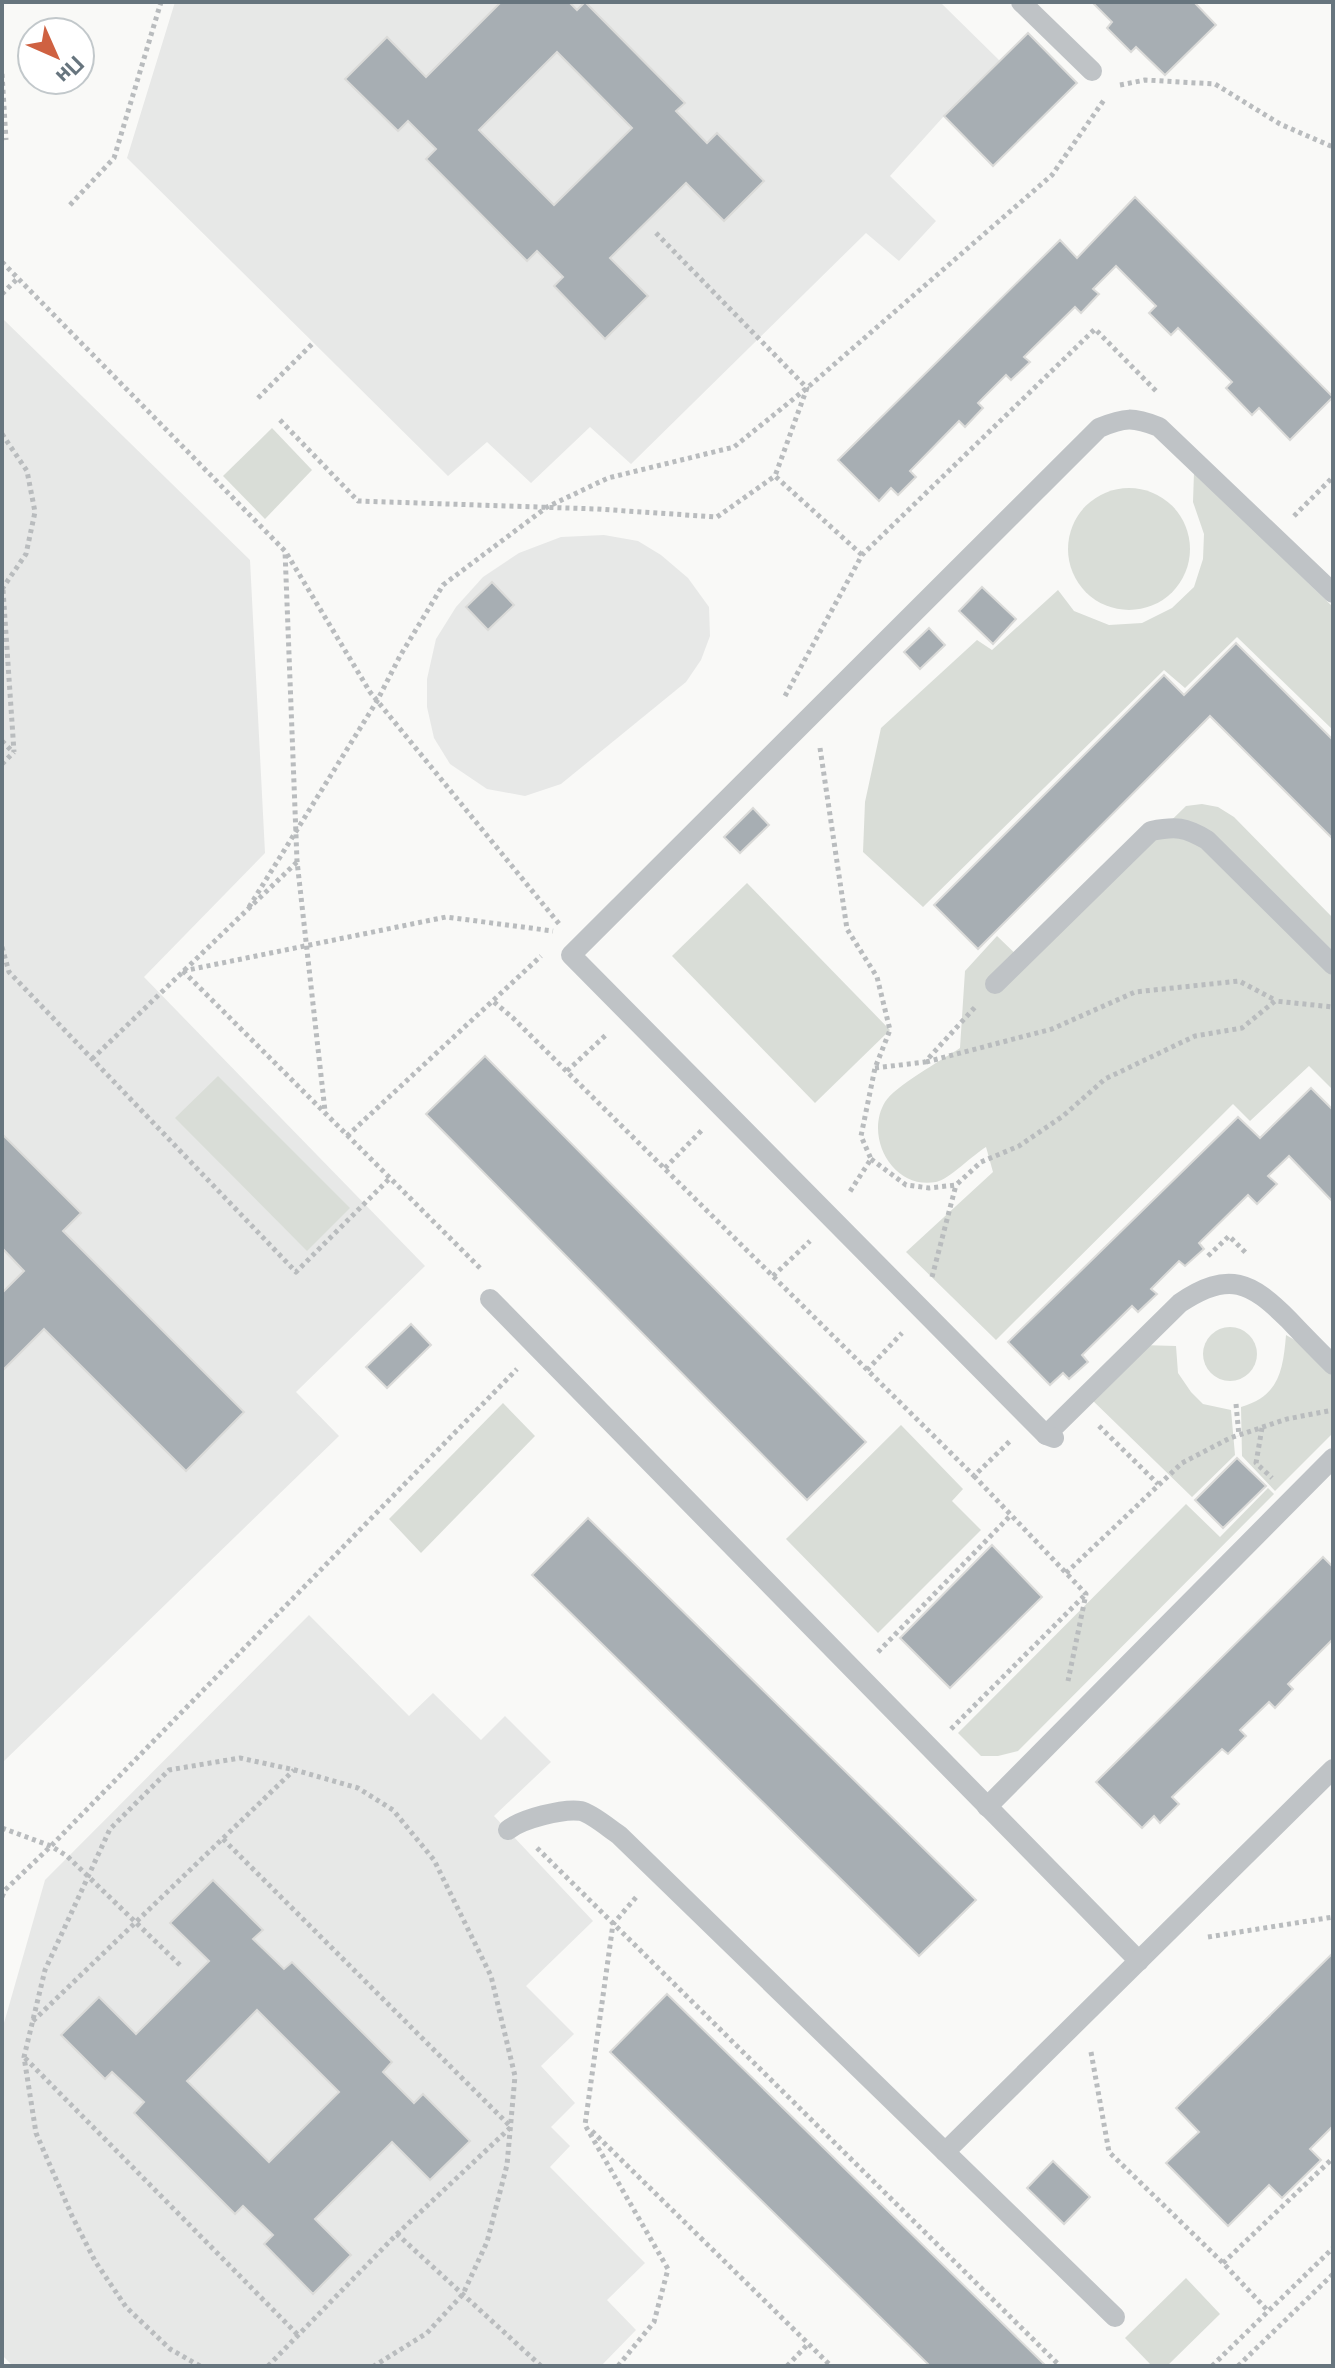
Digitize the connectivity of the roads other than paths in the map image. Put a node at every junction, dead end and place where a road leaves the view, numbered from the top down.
1 (1021, 2) edge
2 (1092, 71) road end
3 (1333, 593) edge
4 (1333, 965) edge
5 (995, 984) dead end
6 (490, 1299) dead end
7 (1333, 1365) edge
8 (1333, 1458) edge
9 (1333, 1769) edge
10 (987, 1807) junction
11 (511, 1827) road end
12 (1139, 1961) junction
13 (945, 2152) junction
14 (1115, 2317) dead end

1 - 2 lane
3 - 7 lane
4 - 5 lane
6 - 10 lane
8 - 10 lane
9 - 12 lane
10 - 12 lane
11 - 13 lane
12 - 13 lane
13 - 14 lane

